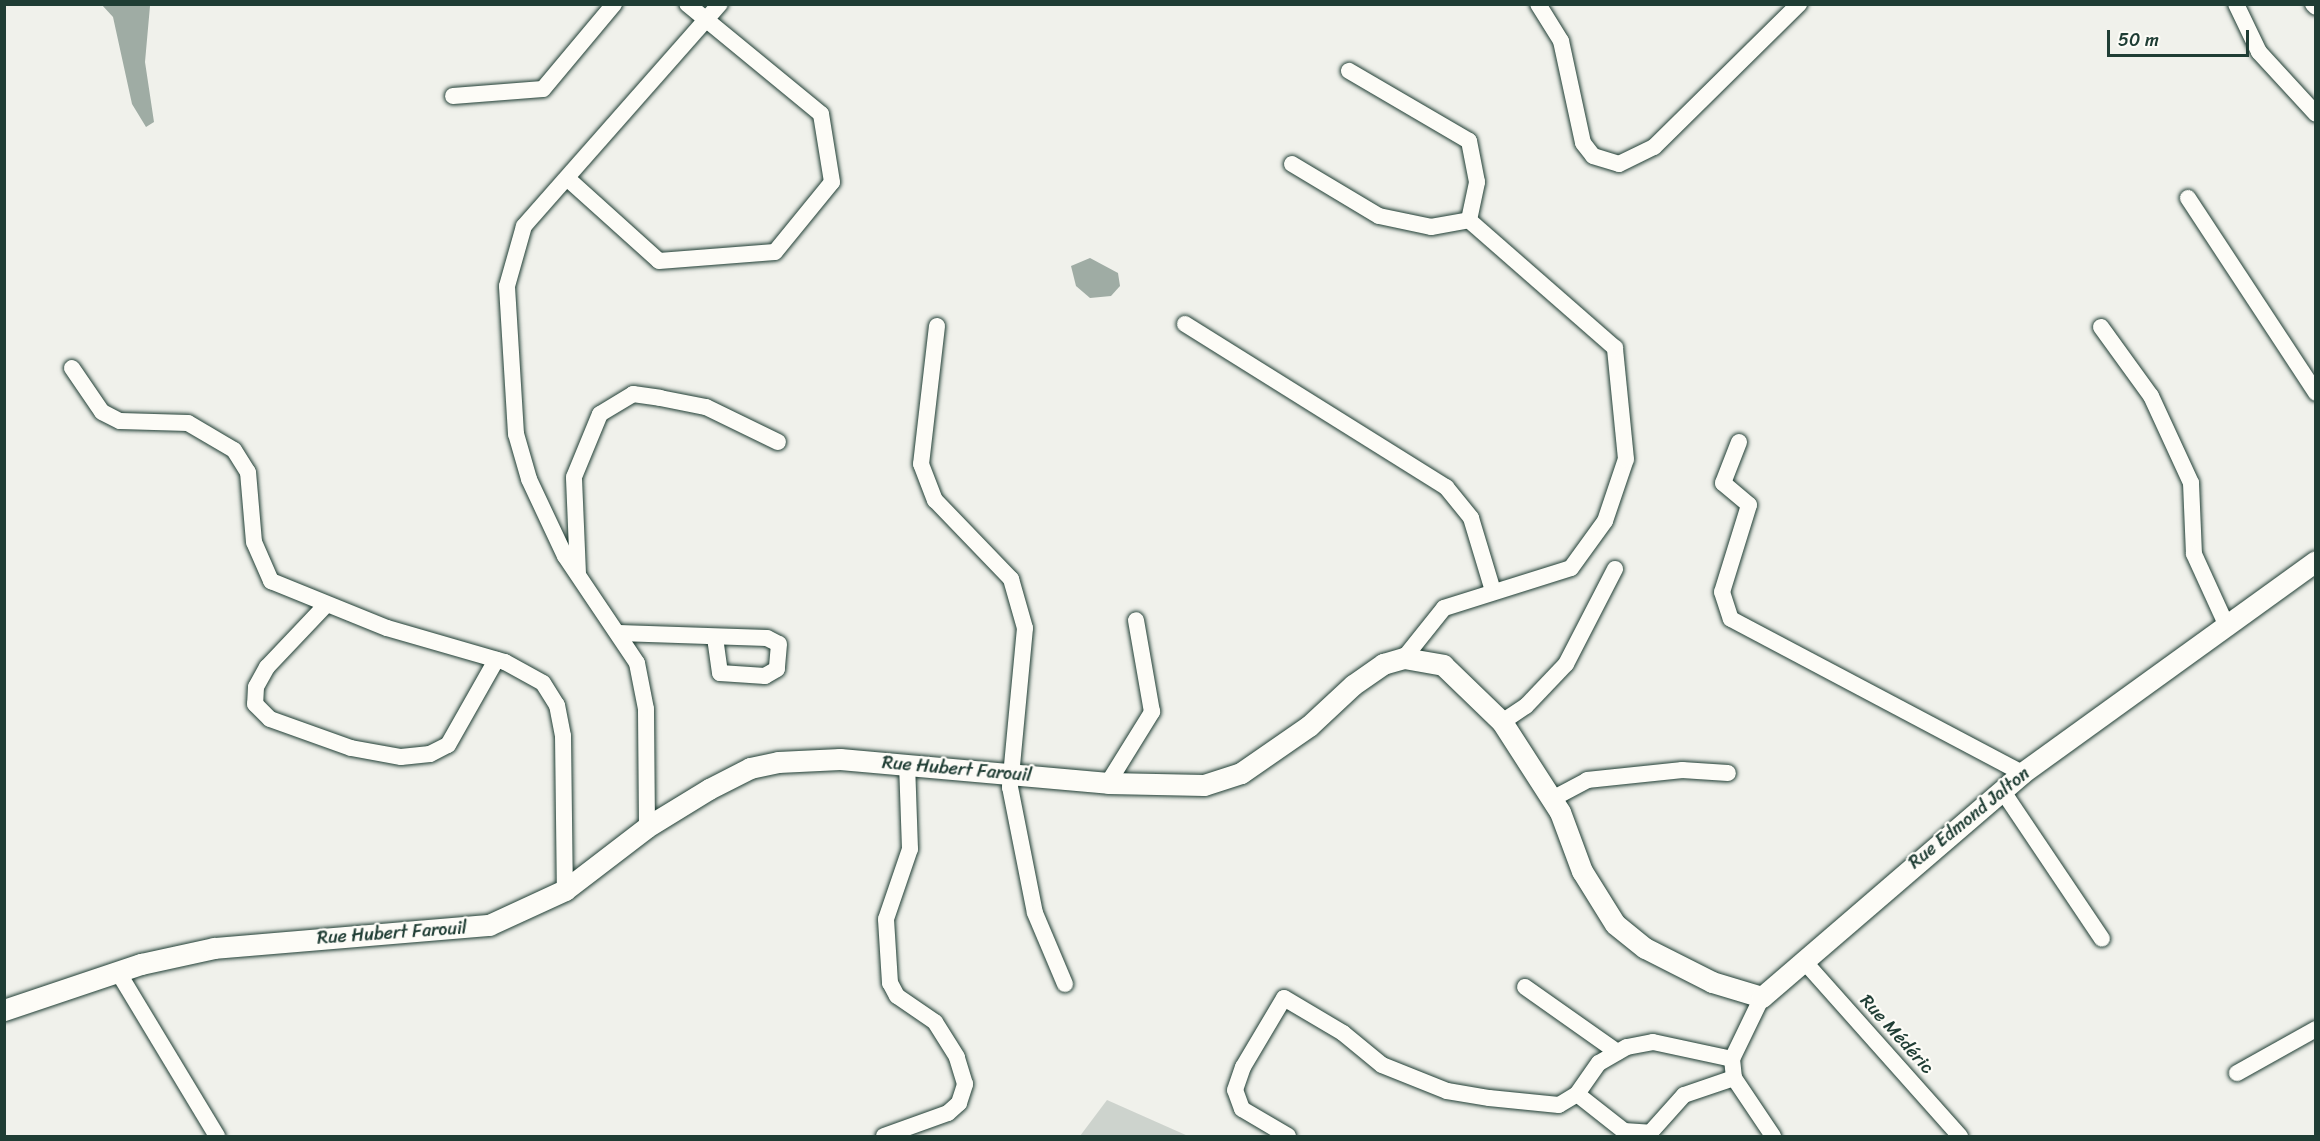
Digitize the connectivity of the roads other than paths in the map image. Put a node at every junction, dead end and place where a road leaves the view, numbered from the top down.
1 (614, 4) edge
2 (687, 4) edge
3 (720, 4) edge
4 (1538, 4) edge
5 (1799, 4) edge
6 (2235, 4) edge
7 (706, 21) junction
8 (1349, 71) dead end
9 (453, 96) dead end
10 (2316, 114) edge
11 (1292, 164) dead end
12 (568, 179) junction
13 (2188, 198) dead end
14 (1470, 220) junction
15 (1185, 324) dead end
16 (937, 326) dead end
17 (2101, 327) dead end
18 (72, 368) dead end
19 (2316, 393) edge
20 (778, 442) dead end
21 (1739, 442) dead end
22 (2316, 561) edge
23 (1615, 569) dead end
24 (578, 574) junction
25 (1493, 591) junction
26 (324, 607) junction
27 (1136, 620) dead end
28 (2225, 622) junction
29 (619, 633) junction
30 (715, 638) dead end
31 (1404, 658) junction
32 (496, 660) junction
33 (1502, 722) junction
34 (907, 765) junction
35 (1728, 773) dead end
36 (2022, 773) junction
37 (1009, 774) junction
38 (1108, 783) junction
39 (2002, 790) junction
40 (1552, 799) junction
41 (647, 827) junction
42 (565, 890) junction
43 (2102, 939) dead end
44 (1803, 960) junction
45 (118, 972) junction
46 (1065, 984) dead end
47 (1525, 987) dead end
48 (1762, 997) junction
49 (4, 1010) edge
50 (2316, 1029) edge
51 (1617, 1052) junction
52 (1732, 1059) junction
53 (2237, 1073) dead end
54 (1734, 1078) junction
55 (1577, 1094) junction
56 (217, 1137) edge
57 (884, 1137) edge
58 (1288, 1137) edge
59 (1773, 1137) edge
60 (1960, 1137) edge

1 - 9 street
2 - 7 street
3 - 7 street
4 - 5 street
6 - 10 street
7 - 12 street
7 - 12 street
8 - 14 street
11 - 14 street
12 - 24 street
13 - 19 street
14 - 25 street
15 - 25 street
16 - 37 street
17 - 28 street
18 - 26 street
20 - 24 street
21 - 36 street
22 - 28 street, Rue Edmond Jalton
23 - 33 street
24 - 29 street
25 - 31 street
26 - 32 street
26 - 32 street
27 - 38 street
28 - 36 street, Rue Edmond Jalton
29 - 30 street
29 - 41 street
31 - 33 street
31 - 38 street, Rue Hubert Farouil
32 - 42 street
33 - 40 street
34 - 37 street, Rue Hubert Farouil
34 - 41 street, Rue Hubert Farouil
34 - 57 street
35 - 40 street
36 - 39 street, Rue Edmond Jalton
37 - 38 street, Rue Hubert Farouil
37 - 46 street
39 - 43 street
39 - 44 street, Rue Edmond Jalton
40 - 48 street
41 - 42 street, Rue Hubert Farouil
42 - 45 street, Rue Hubert Farouil
44 - 48 street, Rue Edmond Jalton
44 - 60 street, Rue Médéric
45 - 49 street, Rue Hubert Farouil
45 - 56 street
47 - 51 street
48 - 52 street, Rue Edmond Jalton
50 - 53 street
51 - 52 street
51 - 55 street
52 - 54 street
54 - 55 street
54 - 59 street
55 - 58 street

